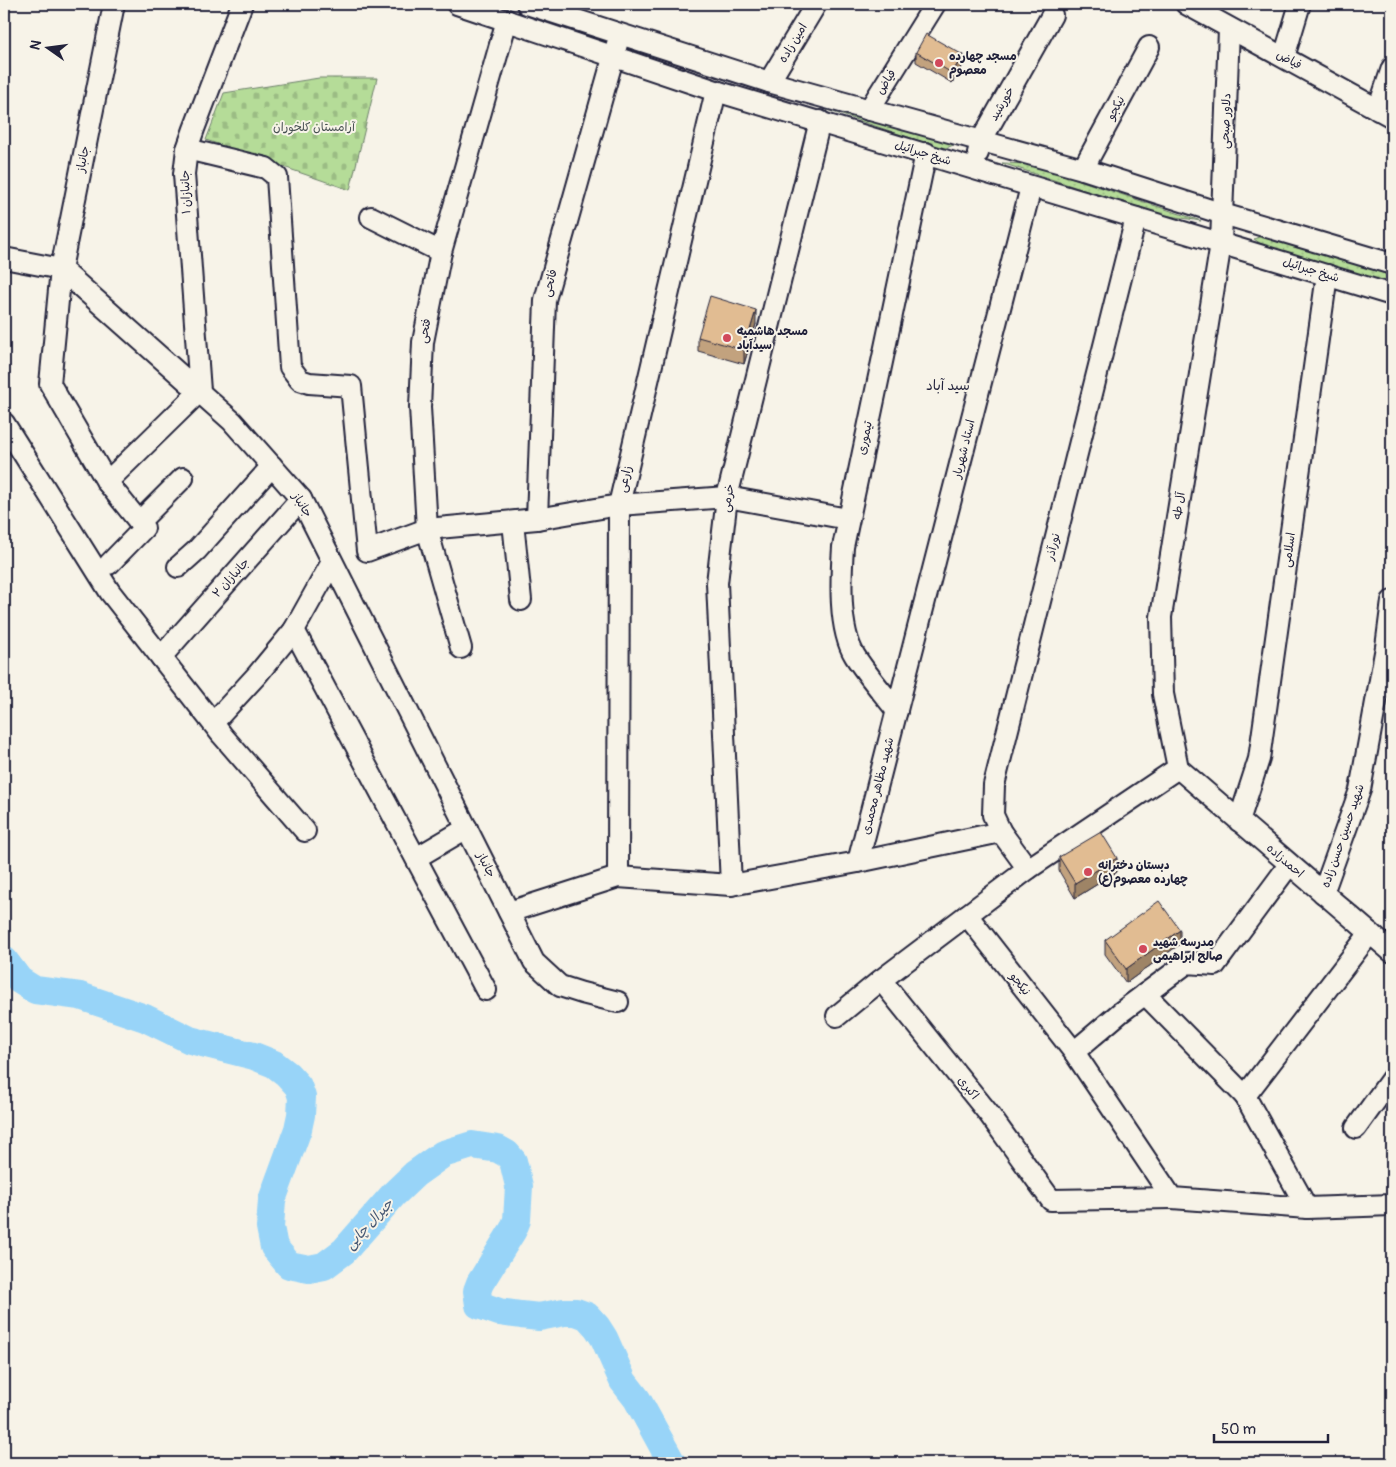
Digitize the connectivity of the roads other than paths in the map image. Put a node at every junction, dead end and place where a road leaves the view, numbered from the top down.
1 (114, 4) edge
2 (242, 4) edge
3 (456, 4) edge
4 (527, 4) edge
5 (816, 4) edge
6 (935, 4) edge
7 (1186, 4) edge
8 (1300, 4) edge
9 (1052, 15) dead end
10 (507, 20) junction
11 (1229, 29) junction
12 (621, 35) junction
13 (1149, 47) dead end
14 (613, 55) junction
15 (1284, 57) junction
16 (1392, 68) edge
17 (769, 82) junction
18 (716, 91) junction
19 (869, 110) junction
20 (1385, 114) edge
21 (820, 122) junction
22 (981, 141) junction
23 (187, 150) junction
24 (926, 153) junction
25 (974, 169) junction
26 (1083, 169) junction
27 (1031, 187) junction
28 (1223, 214) junction
29 (371, 217) dead end
30 (1136, 218) junction
31 (1221, 243) junction
32 (441, 252) junction
33 (4, 258) edge
34 (1392, 264) edge
35 (62, 269) junction
36 (1327, 275) junction
37 (1392, 295) edge
38 (200, 391) junction
39 (4, 423) edge
40 (272, 466) junction
41 (183, 478) dead end
42 (107, 482) junction
43 (727, 497) junction
44 (301, 499) junction
45 (619, 505) junction
46 (537, 519) junction
47 (848, 519) junction
48 (140, 522) junction
49 (513, 522) junction
50 (427, 529) junction
51 (332, 562) junction
52 (109, 564) dead end
53 (178, 567) dead end
54 (522, 600) dead end
55 (1392, 602) edge
56 (294, 630) junction
57 (461, 648) dead end
58 (161, 657) junction
59 (897, 711) junction
60 (213, 723) junction
61 (1178, 768) junction
62 (1239, 821) junction
63 (467, 828) junction
64 (306, 831) dead end
65 (1001, 832) junction
66 (416, 858) junction
67 (858, 862) junction
68 (1289, 865) junction
69 (1028, 869) junction
70 (618, 877) junction
71 (732, 885) junction
72 (1323, 893) junction
73 (510, 912) junction
74 (967, 915) junction
75 (1370, 933) junction
76 (1392, 952) edge
77 (881, 980) junction
78 (486, 990) dead end
79 (1144, 994) junction
80 (618, 1002) dead end
81 (837, 1016) dead end
82 (1074, 1052) junction
83 (1392, 1078) edge
84 (1245, 1096) junction
85 (1356, 1128) dead end
86 (1172, 1198) junction
87 (1392, 1205) edge
88 (1307, 1208) junction

1 - 35 street, جانباز
2 - 23 street, جانبازان ۱
3 - 10 street, شیخ جبرائیل
4 - 12 street
5 - 17 street, امین زاده
6 - 19 street, فیاض
7 - 11 street, فیاض
8 - 15 street
9 - 22 street, خورشید
10 - 14 street, شیخ جبرائیل
10 - 32 street, فتحی
11 - 15 street, فیاض
11 - 28 street, دلاور صبحی
12 - 14 street, فاتحی
12 - 17 street
13 - 26 street, نیکجو
14 - 18 street, شیخ جبرائیل
14 - 46 street, فاتحی
15 - 20 street, فیاض
16 - 20 street
17 - 19 street
18 - 21 street, شیخ جبرائیل
18 - 45 street, زارعی
19 - 22 street
21 - 24 street, شیخ جبرائیل
21 - 43 street, خرمی
22 - 25 street, خورشید
22 - 26 street
23 - 38 street, جانبازان ۱
23 - 50 street
24 - 25 street, شیخ جبرائیل
24 - 47 street, تیموری
25 - 27 street, شیخ جبرائیل
26 - 28 street
27 - 30 street, شیخ جبرائیل
27 - 59 street, استاد شهریار
28 - 31 street, دلاور صبحی
28 - 34 street
29 - 32 street
30 - 31 street, شیخ جبرائیل
30 - 65 street, نورآذر
31 - 36 street, شیخ جبرائیل
31 - 61 street, آل طه
32 - 50 street, فتحی
33 - 35 street
35 - 38 street, جانباز
35 - 42 street
36 - 37 street, شیخ جبرائیل
36 - 62 street, اسلامی
38 - 40 street, جانباز
38 - 42 street
39 - 58 street
40 - 44 street, جانباز
40 - 53 street
41 - 48 street
42 - 48 street
43 - 45 street
43 - 47 street
43 - 71 street, خرمی
44 - 51 street, جانباز
44 - 58 street, جانبازان ۲
45 - 46 street
45 - 70 street, زارعی
46 - 49 street
47 - 59 street, تیموری
48 - 52 street
49 - 50 street
49 - 54 street
50 - 57 street, فتحی
51 - 56 street
51 - 63 street, جانباز
55 - 72 street, شهید حسین حسن زاده
56 - 60 street
56 - 66 street
58 - 60 street
59 - 67 street, شهید مظاهر محمدی
60 - 64 street
61 - 62 street, احمدزاده
61 - 69 street
62 - 68 street, احمدزاده
63 - 66 street
63 - 73 street, جانباز
65 - 67 street
65 - 69 street, نورآذر
66 - 78 street
67 - 71 street
68 - 72 street, احمدزاده
68 - 79 street
69 - 74 street
70 - 71 street
70 - 73 street
72 - 75 street, احمدزاده
73 - 80 street, جانباز
74 - 77 street
74 - 82 street, نیکجو
75 - 76 street, احمدزاده
75 - 84 street
77 - 81 street
77 - 86 street, اکبری
79 - 82 street
79 - 84 street
82 - 86 street, نیکجو
83 - 85 street
84 - 88 street
86 - 88 street
87 - 88 street

